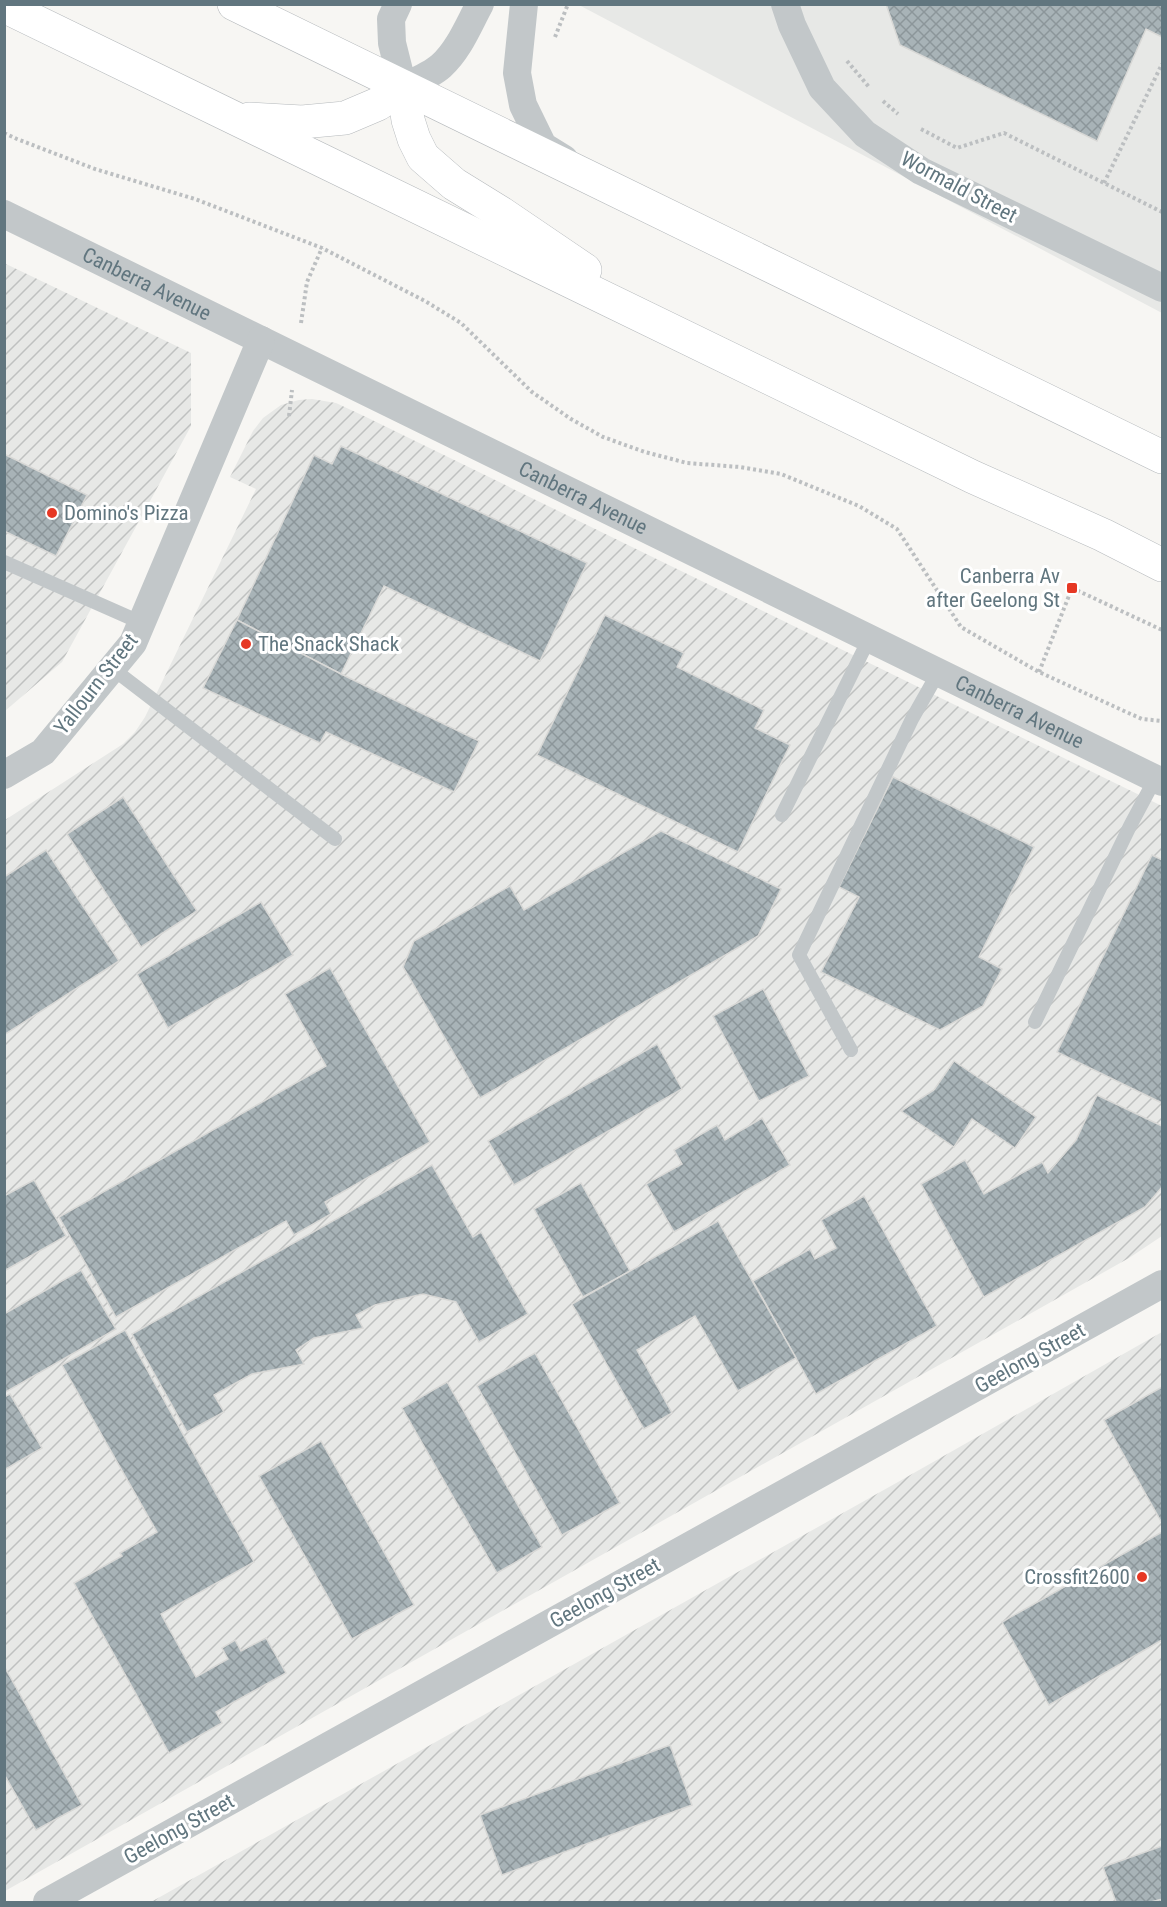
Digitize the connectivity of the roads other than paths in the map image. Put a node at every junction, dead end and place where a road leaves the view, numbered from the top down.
1 (234, 4) edge
2 (398, 4) edge
3 (480, 4) edge
4 (524, 4) edge
5 (785, 4) edge
6 (4, 6) edge
7 (403, 87) junction
8 (234, 118) junction
9 (614, 189) junction
10 (4, 214) edge
11 (1162, 288) edge
12 (681, 335) junction
13 (261, 340) junction
14 (1162, 457) edge
15 (4, 562) edge
16 (1162, 565) edge
17 (142, 623) junction
18 (870, 639) junction
19 (112, 669) junction
20 (938, 673) junction
21 (4, 775) edge
22 (1159, 781) edge
23 (782, 815) dead end
24 (335, 839) dead end
25 (1035, 1022) dead end
26 (852, 1050) dead end
27 (1162, 1284) edge
28 (46, 1902) edge

1 - 7 highway
2 - 7 street
3 - 7 street
4 - 9 street
5 - 11 street, Wormald Street
6 - 8 highway
7 - 8 highway
7 - 9 highway
7 - 12 highway
8 - 12 highway
9 - 14 highway
10 - 13 street, Canberra Avenue
12 - 16 highway
13 - 17 street, Yallourn Street
13 - 18 street, Canberra Avenue
15 - 17 lane
17 - 19 street, Yallourn Street
18 - 20 street, Canberra Avenue
18 - 23 lane
19 - 21 street, Yallourn Street
19 - 24 lane
20 - 22 street, Canberra Avenue
20 - 26 lane
22 - 25 lane
27 - 28 street, Geelong Street

